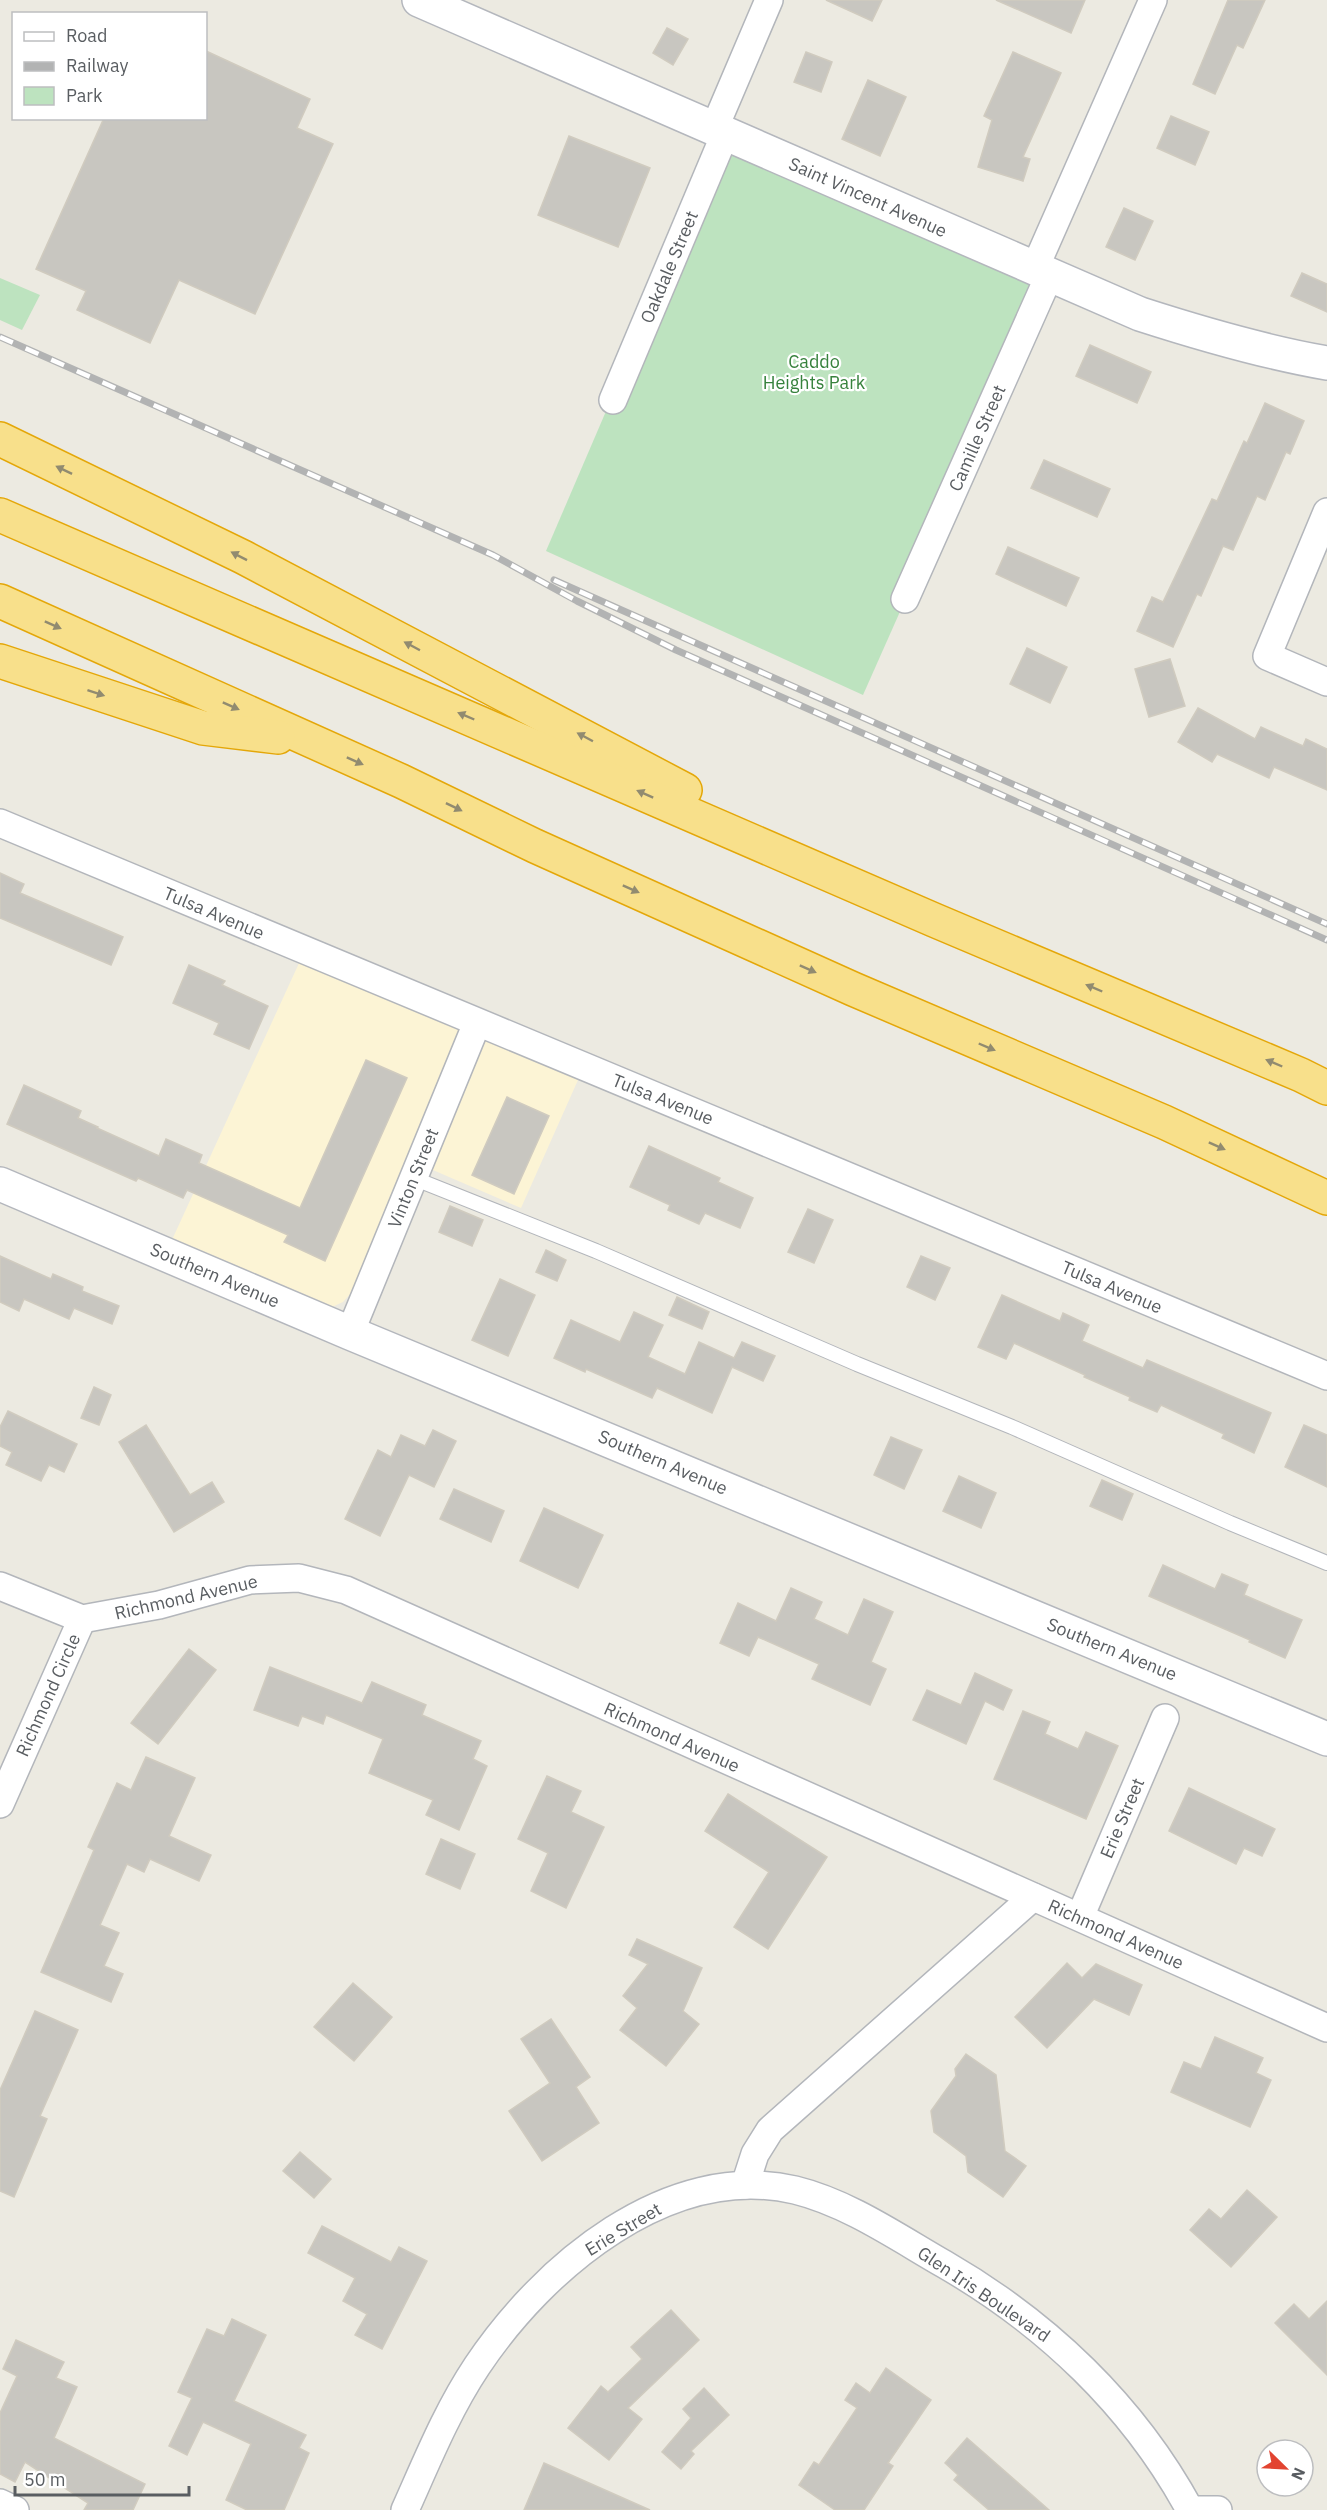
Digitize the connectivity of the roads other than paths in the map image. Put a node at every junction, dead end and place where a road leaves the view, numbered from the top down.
1 (419, 0) edge
2 (769, 0) edge
3 (1153, 0) edge
4 (719, 131) junction
5 (1042, 273) junction
6 (1327, 363) edge
7 (613, 400) dead end
8 (0, 439) edge
9 (1327, 512) edge
10 (0, 516) edge
11 (905, 599) dead end
12 (0, 601) edge
13 (0, 661) edge
14 (1327, 682) edge
15 (308, 740) junction
16 (0, 823) edge
17 (934, 920) junction
18 (477, 1023) junction
19 (1327, 1088) edge
20 (413, 1178) junction
21 (0, 1184) edge
22 (1327, 1198) edge
23 (350, 1333) junction
24 (1327, 1376) edge
25 (1327, 1563) edge
26 (0, 1586) edge
27 (82, 1619) junction
28 (1165, 1718) dead end
29 (1327, 1739) edge
30 (0, 1804) edge
31 (1033, 1897) junction
32 (1080, 1917) junction
33 (1327, 2028) edge
34 (744, 2185) junction
35 (0, 2503) edge
36 (15, 2510) edge
37 (405, 2510) edge
38 (1190, 2510) edge
39 (1198, 2510) edge
40 (1218, 2510) edge

1 - 4 street, Saint Vincent Avenue
2 - 4 street, Oakdale Street
3 - 5 street, Camille Street
4 - 5 street, Saint Vincent Avenue
4 - 7 street, Oakdale Street
5 - 6 street, Saint Vincent Avenue
5 - 11 street, Camille Street
17 -> 8 highway
9 - 14 street
17 -> 10 highway
12 -> 15 highway
13 -> 15 highway
15 -> 22 highway
16 - 18 street, Tulsa Avenue
19 -> 17 highway
18 - 20 street, Vinton Street
18 - 24 street, Tulsa Avenue
20 - 23 street, Vinton Street
20 - 25 lane
21 - 23 street, Southern Avenue
23 - 29 street, Southern Avenue
26 - 27 street
27 - 30 street, Richmond Circle
27 - 31 street, Richmond Avenue
28 - 32 street, Erie Street
31 - 32 street, Richmond Avenue
31 - 34 street
32 - 33 street, Richmond Avenue
34 - 37 street, Erie Street
34 - 38 street, Glen Iris Boulevard
35 - 36 street
39 - 40 street

